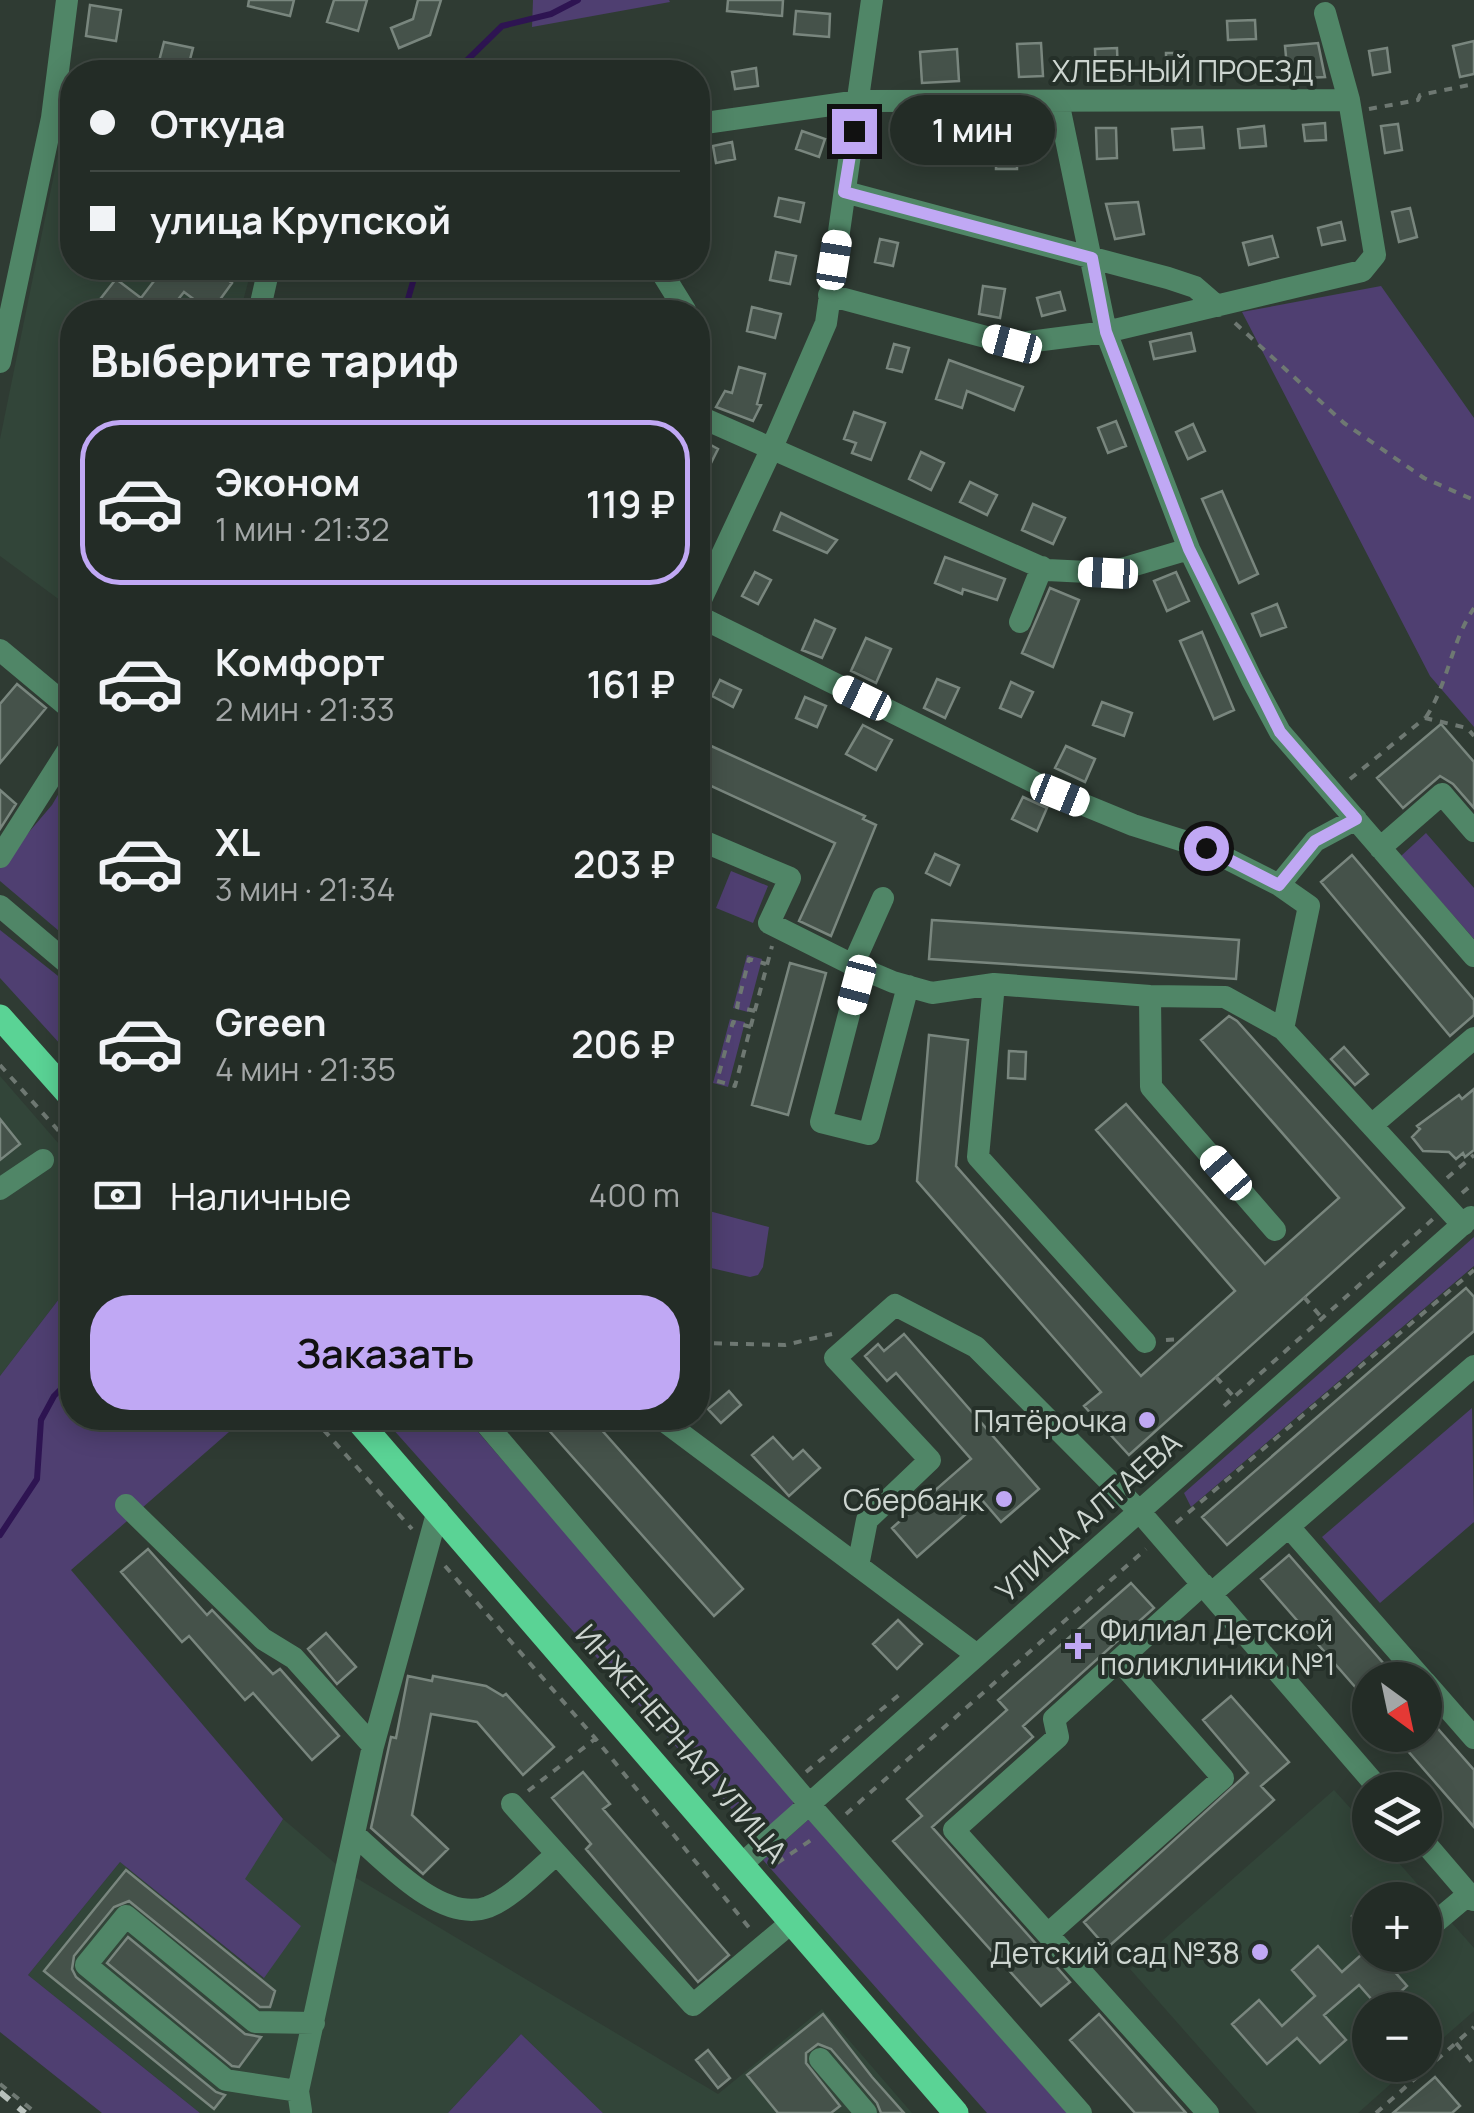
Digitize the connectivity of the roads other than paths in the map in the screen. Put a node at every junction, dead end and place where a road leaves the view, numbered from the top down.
1 (68, 0) edge
2 (872, 0) edge
3 (1325, 13) dead end
4 (65, 60) edge
5 (858, 101) junction
6 (1058, 101) junction
7 (1350, 106) junction
8 (710, 122) edge
9 (60, 129) edge
10 (844, 192) junction
11 (1092, 258) junction
12 (829, 294) junction
13 (1217, 306) junction
14 (1106, 332) junction
15 (0, 362) edge
16 (710, 422) edge
17 (771, 450) junction
18 (1189, 549) junction
19 (1042, 568) junction
20 (710, 580) edge
21 (710, 622) edge
22 (1020, 622) dead end
23 (0, 650) edge
24 (60, 700) edge
25 (60, 763) edge
26 (1356, 819) junction
27 (1474, 831) edge
28 (710, 843) edge
29 (1380, 848) junction
30 (0, 857) edge
31 (1279, 885) junction
32 (884, 898) dead end
33 (0, 906) edge
34 (1474, 956) edge
35 (60, 957) edge
36 (857, 966) junction
37 (994, 984) junction
38 (908, 986) junction
39 (1150, 996) junction
40 (0, 1017) edge
41 (1284, 1029) junction
42 (1474, 1038) edge
43 (60, 1084) edge
44 (1373, 1124) junction
45 (43, 1160) dead end
46 (0, 1190) edge
47 (1469, 1220) edge
48 (1276, 1230) dead end
49 (1145, 1342) dead end
50 (1471, 1373) edge
51 (367, 1430) edge
52 (490, 1430) edge
53 (676, 1430) edge
54 (126, 1505) dead end
55 (438, 1510) junction
56 (1139, 1511) junction
57 (1289, 1527) junction
58 (858, 1566) junction
59 (1208, 1589) junction
60 (977, 1655) junction
61 (1120, 1660) junction
62 (1407, 1662) edge
63 (1442, 1702) edge
64 (1474, 1738) edge
65 (372, 1746) junction
66 (1365, 1772) edge
67 (512, 1804) road end
68 (810, 1805) junction
69 (355, 1835) junction
70 (557, 1854) junction
71 (1441, 1862) edge
72 (749, 1870) junction
73 (1471, 1897) edge
74 (1442, 1918) edge
75 (792, 1922) junction
76 (1048, 1934) junction
77 (314, 2023) junction
78 (820, 2059) dead end
79 (299, 2101) edge
80 (866, 2113) edge
81 (956, 2113) edge
82 (1081, 2113) edge
83 (1208, 2113) edge

1 - 4 street
2 - 5 street
3 - 7 street
5 - 6 street, ХЛЕБНЫЙ ПРОЕЗД
5 - 8 street, ХЛЕБНЫЙ ПРОЕЗД
5 - 10 street
6 - 7 street, ХЛЕБНЫЙ ПРОЕЗД
6 - 11 street
7 - 13 street, ХЛЕБНЫЙ ПРОЕЗД
9 - 15 street
10 - 11 street
10 - 12 street
11 - 13 street
11 - 14 street
12 - 14 street, ХЛЕБНЫЙ ПРОЕЗД
12 - 17 street
13 - 14 street, ХЛЕБНЫЙ ПРОЕЗД
14 - 18 street
16 - 17 street
17 - 19 street
17 - 20 street
18 - 19 street
18 - 26 street
19 - 22 street
21 - 31 street
23 - 24 street
25 - 30 street
26 - 29 street
26 - 31 street
27 - 29 street
28 - 36 street
29 - 34 street
31 - 41 street
32 - 36 street
33 - 35 street
36 - 38 street
36 - 38 street
37 - 38 street
37 - 39 street
37 - 49 street
39 - 41 street
39 - 48 street
40 - 43 main road
41 - 44 street
42 - 44 street
44 - 47 street
45 - 46 street
47 - 56 street, УЛИЦА АЛТАЕВА
50 - 57 street
51 - 55 main road, ИНЖЕНЕРНАЯ УЛИЦА
52 - 68 street
53 - 58 street
54 - 65 street
55 - 65 street
55 - 72 main road, ИНЖЕНЕРНАЯ УЛИЦА
56 - 58 street
56 - 59 street
56 - 60 street, УЛИЦА АЛТАЕВА
57 - 59 street
57 - 62 street
58 - 60 street
59 - 61 street
59 - 66 street
60 - 68 street, УЛИЦА АЛТАЕВА
61 - 76 street
61 - 76 street
63 - 64 street
65 - 69 street
67 - 70 street
68 - 72 street, УЛИЦА АЛТАЕВА
68 - 82 street
69 - 70 street
69 - 77 street
70 - 75 street
71 - 73 street
72 - 75 main road, ИНЖЕНЕРНАЯ УЛИЦА
73 - 74 street
75 - 81 main road, ИНЖЕНЕРНАЯ УЛИЦА
76 - 83 street
77 - 79 street
77 - 79 street
78 - 80 street

